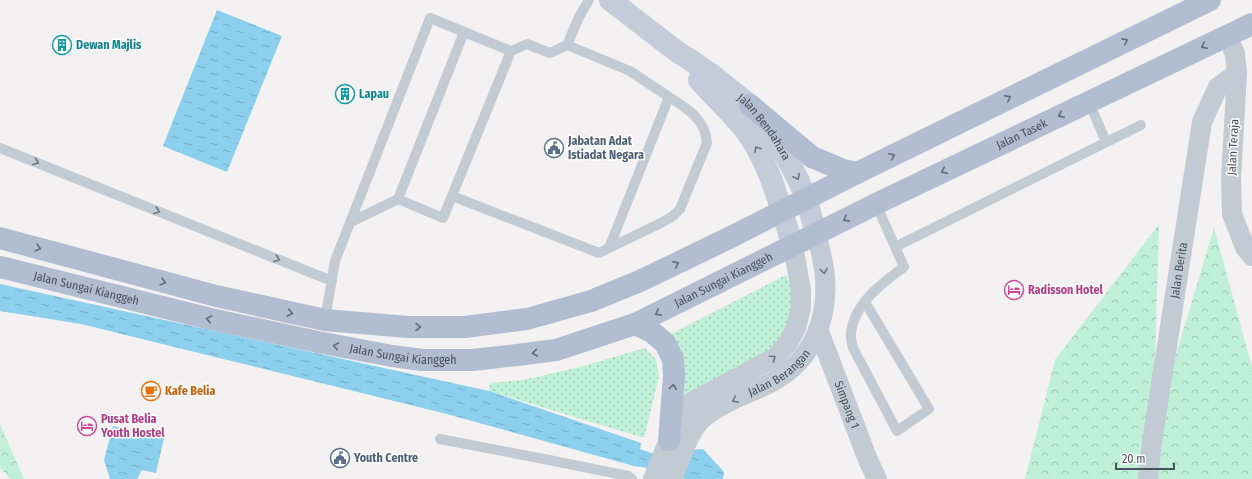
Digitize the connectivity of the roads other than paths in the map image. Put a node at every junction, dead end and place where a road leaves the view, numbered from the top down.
1 (589, 0) edge
2 (610, 0) edge
3 (1210, 0) edge
4 (1252, 24) edge
5 (464, 32) junction
6 (1227, 35) junction
7 (567, 45) junction
8 (675, 50) junction
9 (511, 51) junction
10 (1237, 73) junction
11 (669, 97) junction
12 (1089, 102) junction
13 (750, 106) junction
14 (1141, 125) dead end
15 (1106, 142) junction
16 (0, 148) edge
17 (857, 173) junction
18 (452, 196) junction
19 (806, 198) junction
20 (398, 199) junction
21 (876, 204) junction
22 (782, 211) junction
23 (351, 222) junction
24 (816, 233) junction
25 (0, 238) edge
26 (794, 246) junction
27 (895, 247) junction
28 (609, 248) junction
29 (1252, 256) edge
30 (0, 267) edge
31 (332, 281) junction
32 (865, 302) junction
33 (325, 320) junction
34 (635, 324) junction
35 (818, 329) junction
36 (440, 439) dead end
37 (677, 443) junction
38 (660, 478) edge
39 (632, 479) edge
40 (877, 479) edge
41 (1148, 479) edge

1 - 7 lane
2 - 8 main road, Jalan Bendahara
17 -> 3 main road
4 - 6 main road, Jalan Tasek
5 - 9 lane
5 - 20 lane
5 - 23 lane
6 - 10 street, Jalan Teraja
6 -> 12 main road, Jalan Tasek
7 - 9 lane
7 - 11 lane
8 - 13 main road, Jalan Bendahara
22 -> 8 main road, Jalan Bendahara
9 - 18 lane
10 - 29 street, Jalan Teraja
10 - 41 street, Jalan Berita
11 - 28 lane
11 - 28 lane
12 - 15 lane
12 -> 21 main road, Jalan Tasek
13 - 17 main road
13 -> 19 main road, Jalan Bendahara
14 - 15 lane
15 - 27 lane
16 -> 31 lane
17 - 19 main road
18 - 20 lane
18 - 28 lane
19 - 22 main road
19 - 24 main road, Jalan Bendahara
20 - 23 lane
21 -> 24 main road, Jalan Tasek
21 - 27 lane
22 - 26 main road, Jalan Bendahara
33 -> 22 main road
23 - 31 lane
24 - 26 main road, Jalan Tasek
24 -> 35 street, Jalan Berangan
25 -> 33 main road
26 -> 34 main road, Jalan Sungai Kianggeh
37 -> 26 street, Jalan Berangan
27 - 32 lane
34 -> 30 main road, Jalan Sungai Kianggeh
31 - 33 lane
32 - 32 lane
37 -> 34 main road
35 -> 37 street, Jalan Berangan
35 - 40 street, Simpang 1
36 - 39 lane
37 - 38 street, Jalan Berangan

